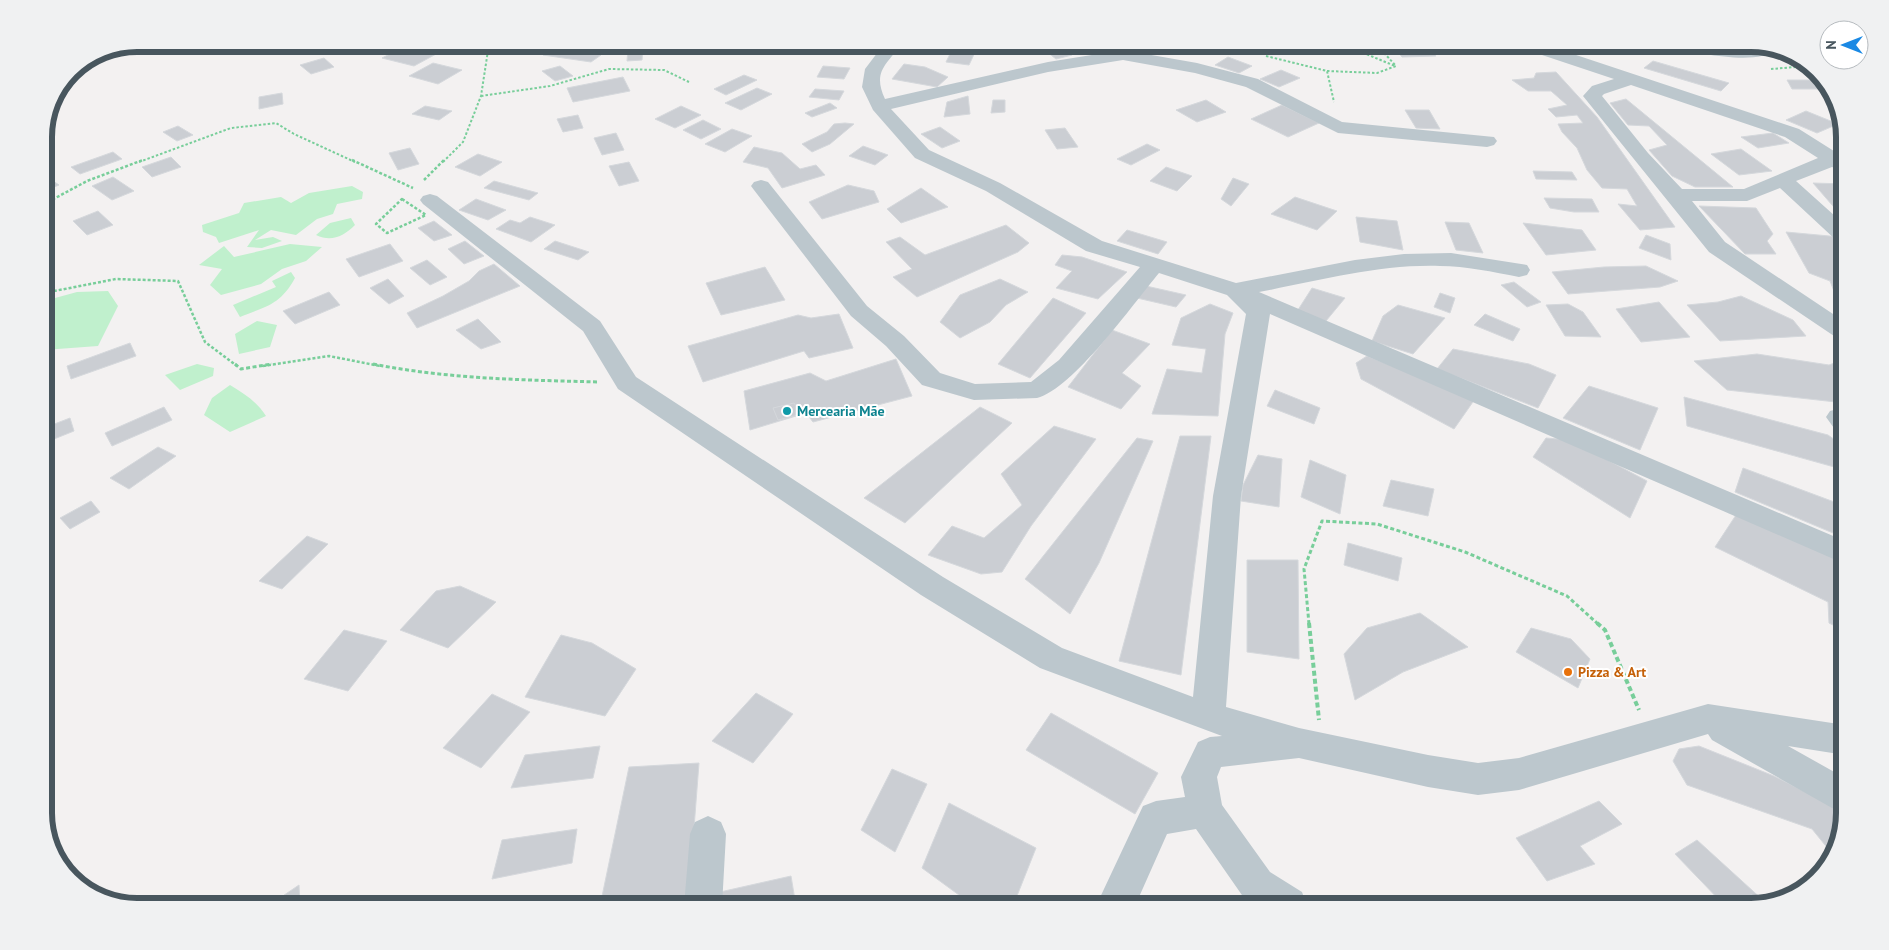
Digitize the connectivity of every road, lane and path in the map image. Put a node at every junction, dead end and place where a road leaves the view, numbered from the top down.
1 (488, 52) edge
2 (886, 52) edge
3 (1362, 52) edge
4 (1383, 52) edge
5 (1551, 52) edge
6 (1266, 56) dead end
7 (1396, 66) junction
8 (1327, 71) junction
9 (1632, 79) junction
10 (689, 82) dead end
11 (481, 96) junction
12 (879, 106) junction
13 (1338, 127) junction
14 (1487, 141) dead end
15 (1836, 161) edge
16 (1836, 164) edge
17 (1782, 180) junction
18 (762, 186) dead end
19 (423, 195) junction
20 (1676, 195) junction
21 (53, 199) edge
22 (1836, 228) edge
23 (387, 233) joint
24 (1154, 265) junction
25 (1520, 270) dead end
26 (1235, 290) junction
27 (53, 291) edge
28 (1836, 327) edge
29 (627, 383) junction
30 (1836, 549) edge
31 (1208, 717) junction
32 (1708, 720) junction
33 (1651, 736) junction
34 (1836, 739) edge
35 (1310, 745) junction
36 (1836, 791) edge
37 (1205, 811) junction
38 (708, 834) dead end
39 (704, 898) edge
40 (1119, 898) edge
41 (1276, 898) edge

1 - 11 path
2 - 12 street
3 - 7 path
4 - 7 path
5 - 9 street
6 - 8 path
7 - 8 path
8 - 13 path
9 - 15 street
9 - 20 street
10 - 11 path
11 - 19 path
12 - 13 street
12 - 24 street
13 - 14 street
16 - 17 street
17 - 20 street
17 - 22 street
18 - 24 street
19 - 21 path
19 - 29 street
20 - 28 street
23 - 23 path
24 - 26 street
25 - 26 street
26 - 30 street
26 - 31 street
27 - 29 path
29 - 31 street
31 - 35 street
32 - 33 street
32 - 34 street
32 - 36 street
33 - 35 street
33 - 35 path
35 - 37 street
37 - 40 street
37 - 41 street
38 - 39 street

